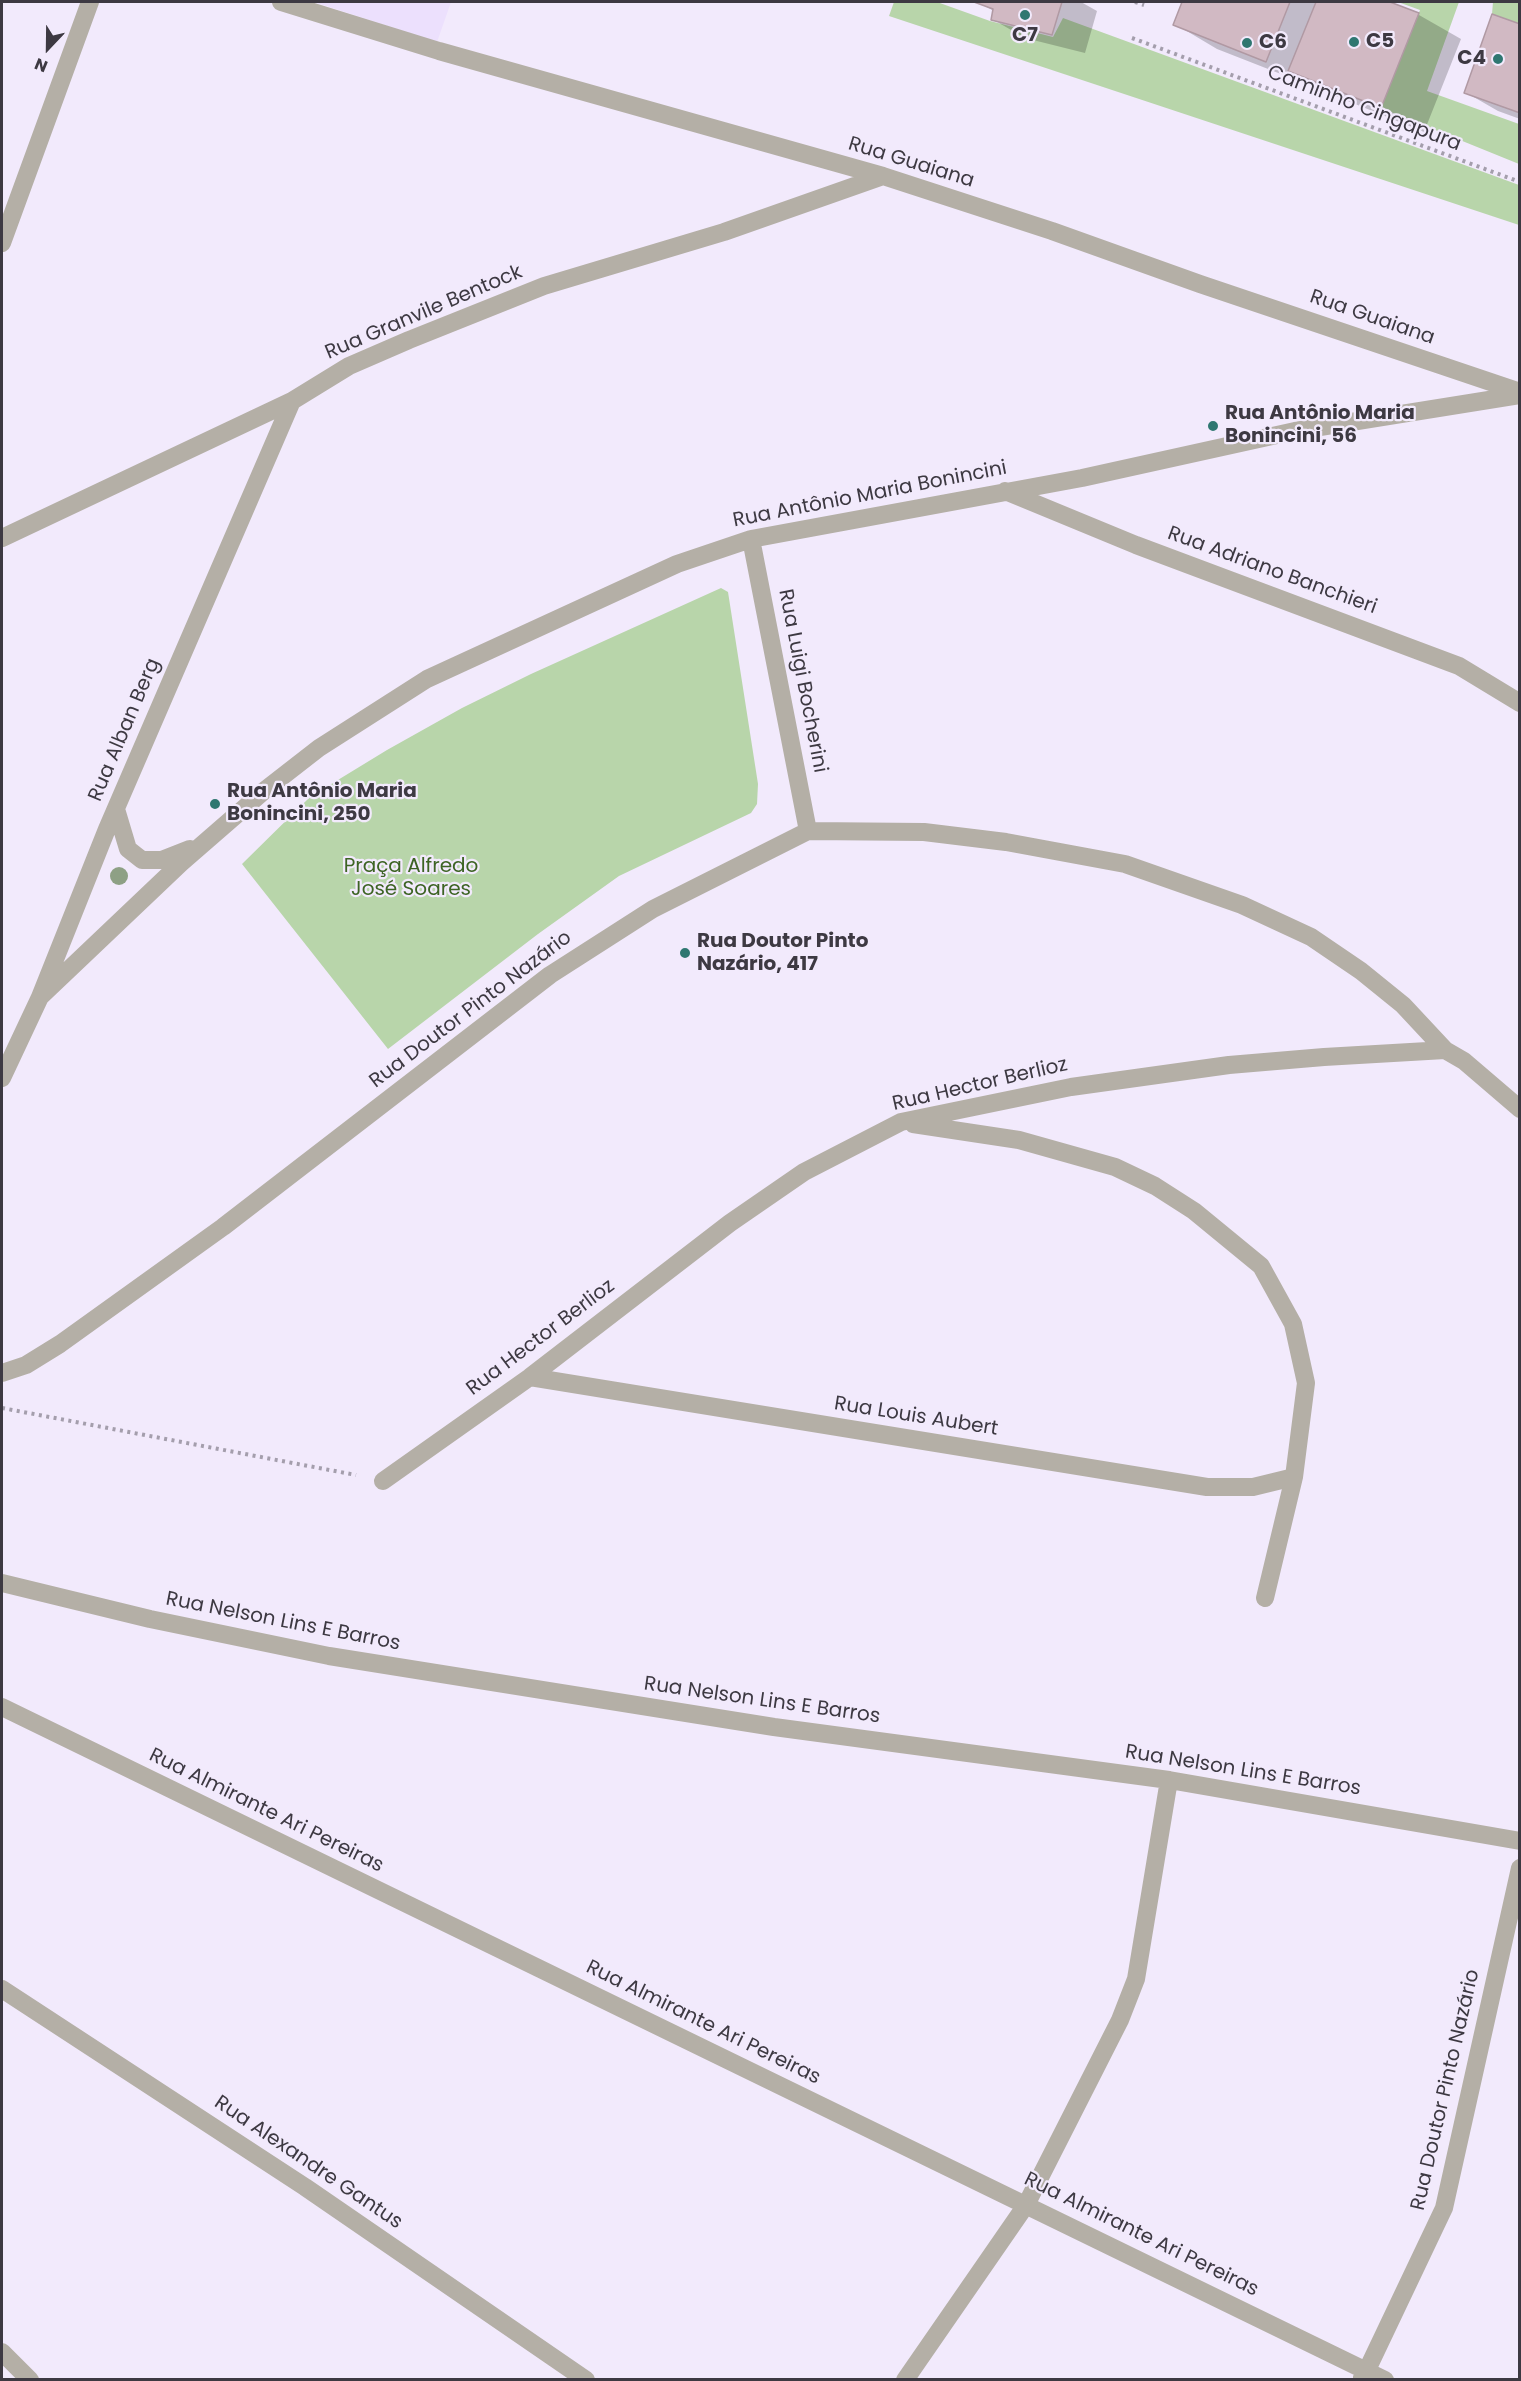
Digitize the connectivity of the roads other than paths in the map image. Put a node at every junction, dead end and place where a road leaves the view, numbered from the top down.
1 (90, 2) edge
2 (281, 2) edge
3 (883, 176) junction
4 (2, 243) edge
5 (1520, 394) edge
6 (292, 401) junction
7 (1005, 491) junction
8 (2, 538) edge
9 (751, 539) junction
10 (1520, 703) edge
11 (116, 809) junction
12 (808, 831) junction
13 (201, 846) junction
14 (40, 997) junction
15 (1445, 1050) junction
16 (2, 1078) edge
17 (1520, 1109) edge
18 (901, 1122) junction
19 (2, 1373) edge
20 (530, 1377) junction
21 (1294, 1477) junction
22 (383, 1480) road end
23 (2, 1583) edge
24 (1265, 1598) dead end
25 (2, 1707) edge
26 (1169, 1780) junction
27 (1520, 1841) edge
28 (1520, 1868) edge
29 (2, 1989) edge
30 (1026, 2205) junction
31 (2, 2352) edge
32 (1364, 2375) edge
33 (30, 2379) edge
34 (586, 2379) edge
35 (905, 2379) edge
36 (1385, 2379) edge

1 - 4 street
2 - 3 street, Rua Guaiana
3 - 5 street, Rua Guaiana
3 - 6 street, Rua Granvile Bentock
5 - 7 street, Rua Antônio Maria Bonincini
6 - 8 street, Rua Granvile Bentock
6 - 11 street, Rua Alban Berg
7 - 9 street, Rua Antônio Maria Bonincini
7 - 10 street, Rua Adriano Banchieri
9 - 12 street, Rua Luigi Bocherini
9 - 13 street, Rua Antônio Maria Bonincini
11 - 13 street
11 - 14 street, Rua Alban Berg
12 - 15 street, Rua Doutor Pinto Nazário
12 - 19 street, Rua Doutor Pinto Nazário
13 - 14 street, Rua Antônio Maria Bonincini
14 - 16 street, Rua Alban Berg
15 - 17 street, Rua Doutor Pinto Nazário
15 - 18 street, Rua Hector Berlioz
18 - 20 street, Rua Hector Berlioz
18 - 21 street
20 - 21 street, Rua Louis Aubert
20 - 22 street, Rua Hector Berlioz
21 - 24 street
23 - 26 street, Rua Nelson Lins E Barros
25 - 30 street, Rua Almirante Ari Pereiras
26 - 27 street, Rua Nelson Lins E Barros
26 - 30 street
28 - 32 street, Rua Doutor Pinto Nazário
29 - 34 street, Rua Alexandre Gantus
30 - 32 street, Rua Almirante Ari Pereiras
30 - 35 street
31 - 33 street
32 - 36 street, Rua Almirante Ari Pereiras

